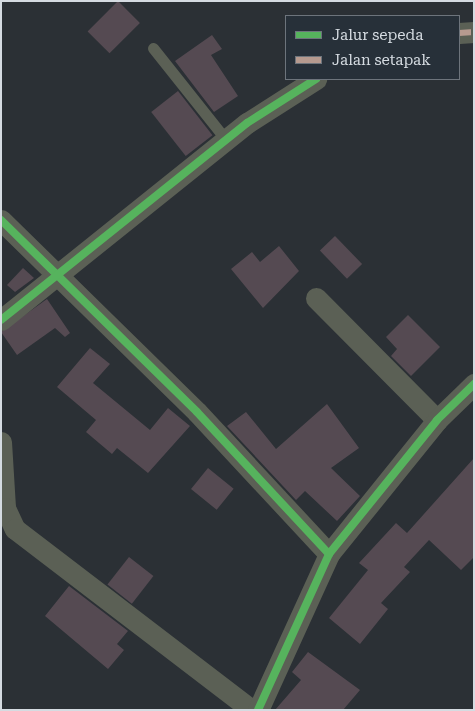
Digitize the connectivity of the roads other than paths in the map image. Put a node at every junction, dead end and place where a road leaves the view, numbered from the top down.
1 (474, 32) edge
2 (460, 33) edge
3 (154, 48) dead end
4 (315, 80) edge
5 (227, 141) junction
6 (1, 220) edge
7 (57, 275) junction
8 (316, 298) dead end
9 (1, 320) edge
10 (474, 384) edge
11 (437, 420) junction
12 (1, 442) edge
13 (329, 554) junction
14 (252, 710) edge
15 (258, 710) edge

1 - 2 street
3 - 5 lane
4 - 5 street
5 - 7 street
6 - 7 street
7 - 9 street
7 - 13 street
8 - 11 street
10 - 11 street
11 - 13 street
12 - 14 street
13 - 15 street

